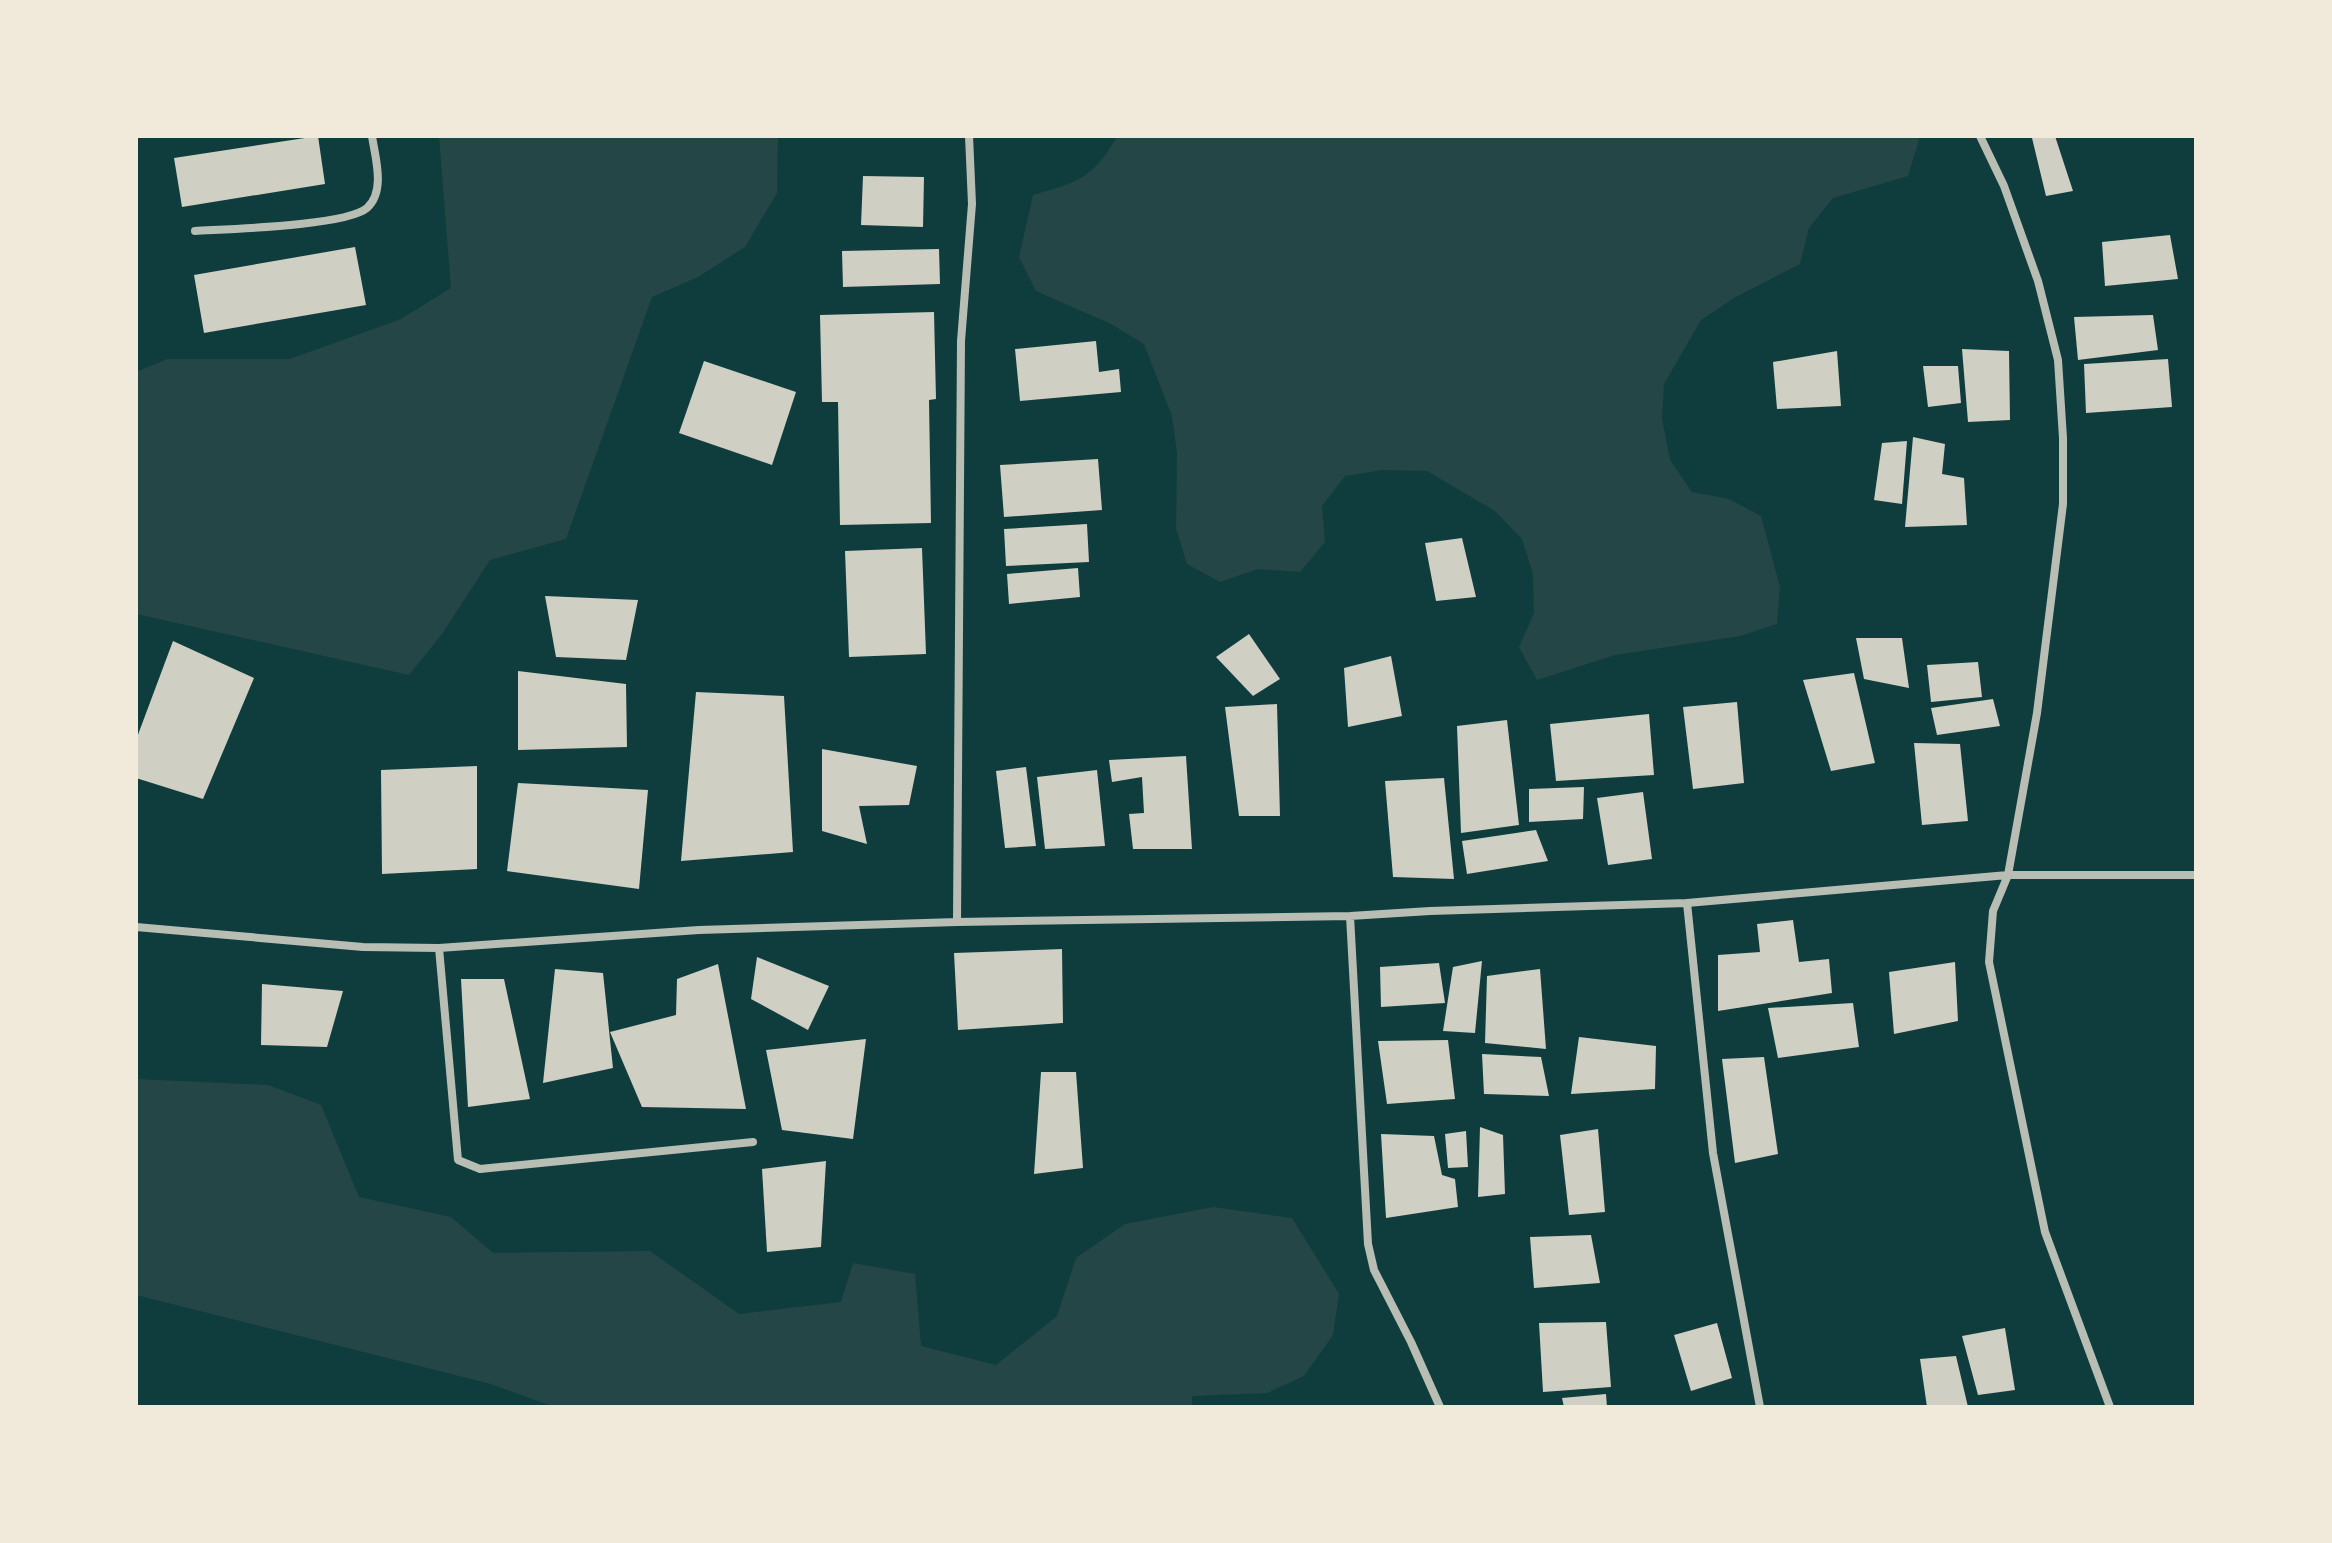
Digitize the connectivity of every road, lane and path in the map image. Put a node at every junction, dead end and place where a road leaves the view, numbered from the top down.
1 (372, 136) edge
2 (969, 136) edge
3 (1980, 136) edge
4 (195, 231) dead end
5 (2008, 875) junction
6 (2196, 875) edge
7 (1687, 903) junction
8 (1350, 916) junction
9 (957, 922) junction
10 (136, 927) edge
11 (439, 948) junction
12 (753, 1142) dead end
13 (1440, 1407) edge
14 (1760, 1407) edge
15 (2110, 1407) edge

1 - 4 street
2 - 9 street
3 - 5 street
5 - 6 street
5 - 7 street
5 - 15 street
7 - 8 street
7 - 14 street
8 - 9 street
8 - 13 street
9 - 11 street
10 - 11 street
11 - 12 street

